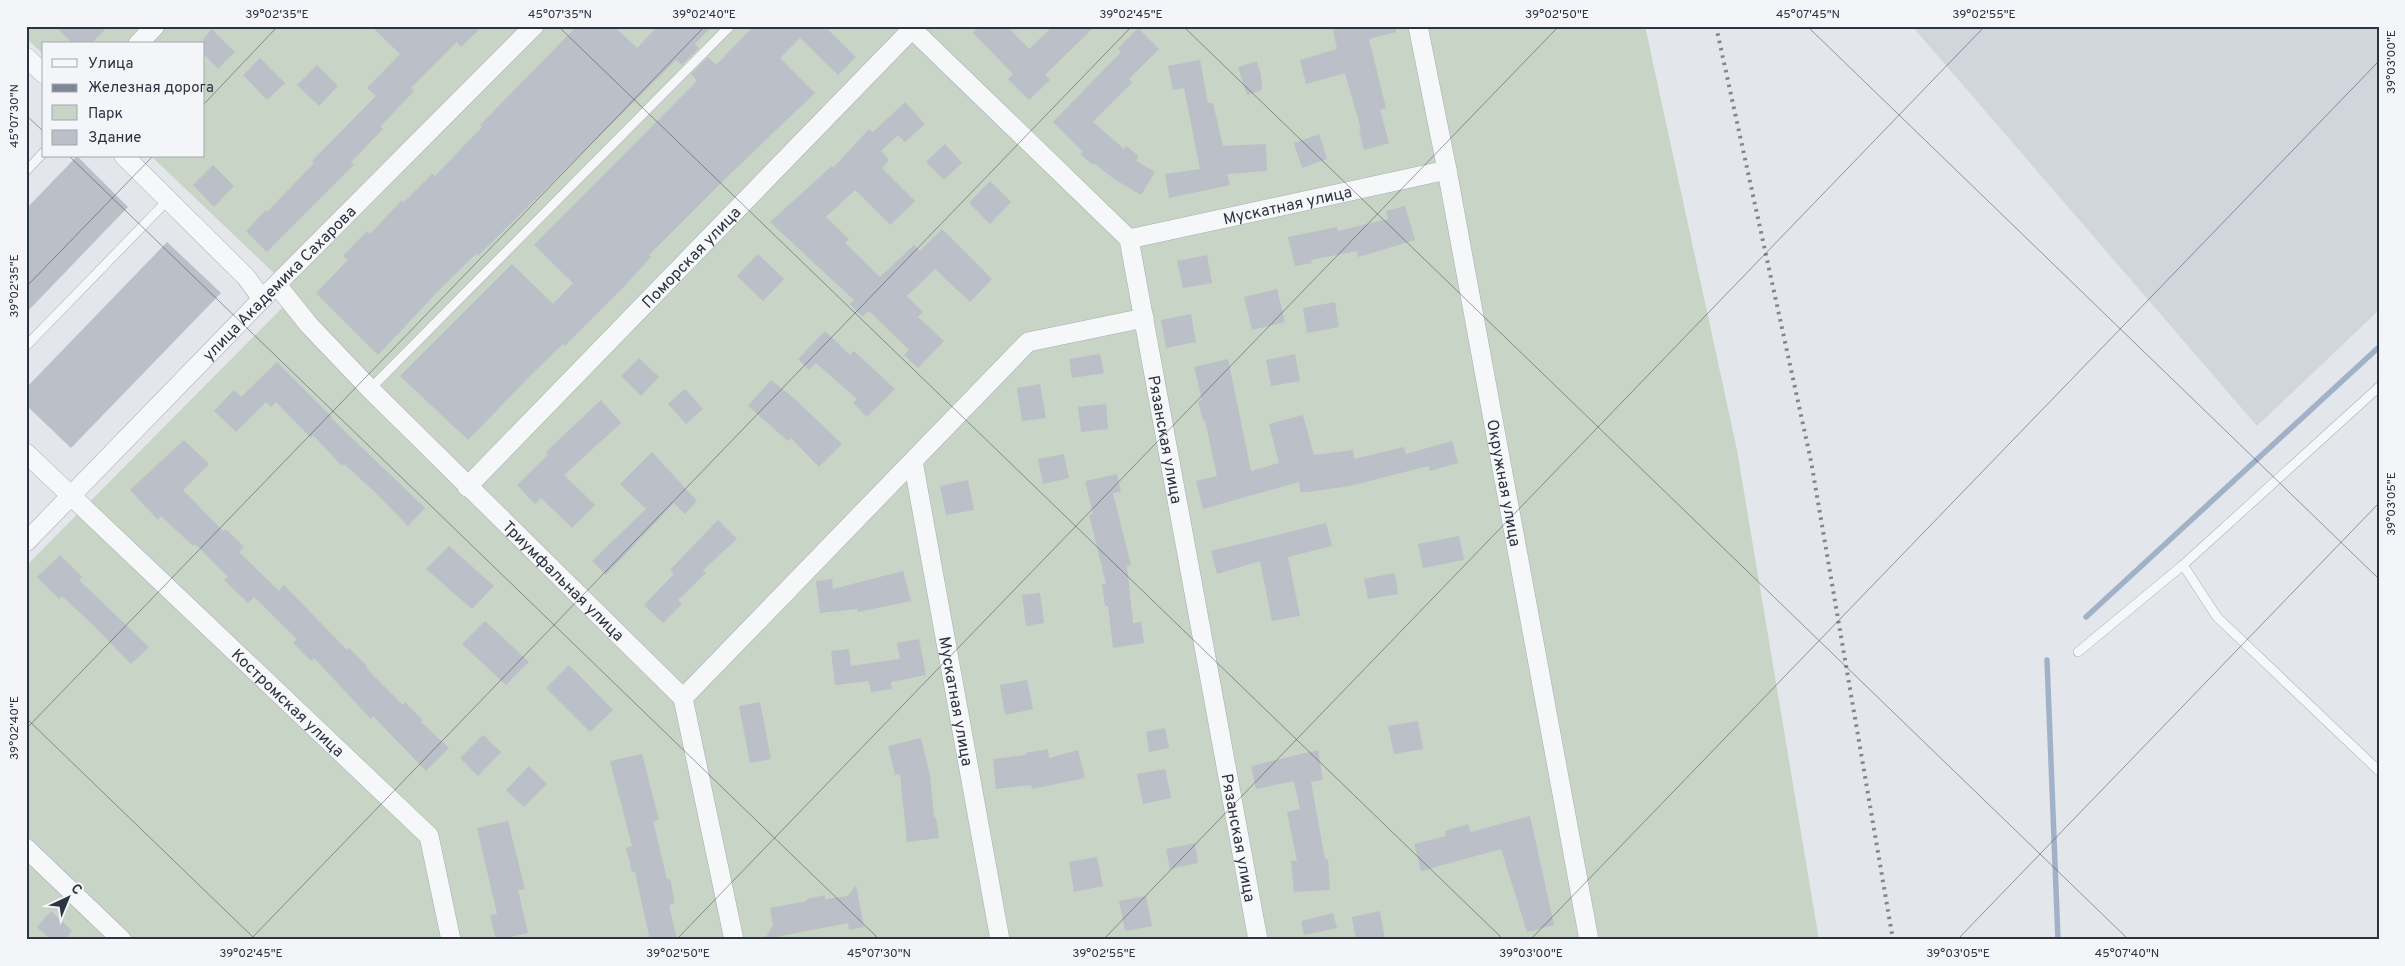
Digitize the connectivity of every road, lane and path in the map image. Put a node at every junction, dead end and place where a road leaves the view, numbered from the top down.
1 (155, 26) edge
2 (534, 26) edge
3 (730, 26) edge
4 (1418, 26) edge
5 (912, 27) edge
6 (140, 42) edge
7 (26, 57) edge
8 (42, 72) edge
9 (42, 154) edge
10 (126, 158) edge
11 (26, 170) edge
12 (1447, 170) junction
13 (167, 201) junction
14 (1129, 239) junction
15 (277, 285) junction
16 (262, 299) junction
17 (1144, 318) junction
18 (26, 346) edge
19 (2379, 387) edge
20 (370, 389) junction
21 (26, 453) edge
22 (913, 461) junction
23 (467, 486) junction
24 (72, 495) junction
25 (26, 542) edge
26 (2183, 565) junction
27 (2078, 652) dead end
28 (683, 698) junction
29 (2379, 771) edge
30 (26, 848) edge
31 (122, 940) edge
32 (451, 940) edge
33 (734, 940) edge
34 (1000, 940) edge
35 (1258, 940) edge
36 (1589, 940) edge

1 - 6 street
2 - 15 street, улица Академика Сахарова
3 - 20 lane
4 - 12 street, Окружная улица
5 - 14 street
5 - 23 street, Поморская улица
7 - 8 street
9 - 11 lane
10 - 13 street
12 - 14 street, Мускатная улица
12 - 36 street, Окружная улица
13 - 16 street
13 - 18 lane
14 - 17 street, Рязанская улица
15 - 16 street, улица Академика Сахарова
15 - 20 street, Триумфальная улица
16 - 24 street, улица Академика Сахарова
17 - 22 street
17 - 35 street, Рязанская улица
19 - 26 lane
20 - 23 street, Триумфальная улица
21 - 24 street, Костромская улица
22 - 28 street
22 - 34 street, Мускатная улица
23 - 28 street, Триумфальная улица
24 - 25 street, улица Академика Сахарова
24 - 32 street, Костромская улица
26 - 27 lane
26 - 29 lane
28 - 33 street
30 - 31 street

